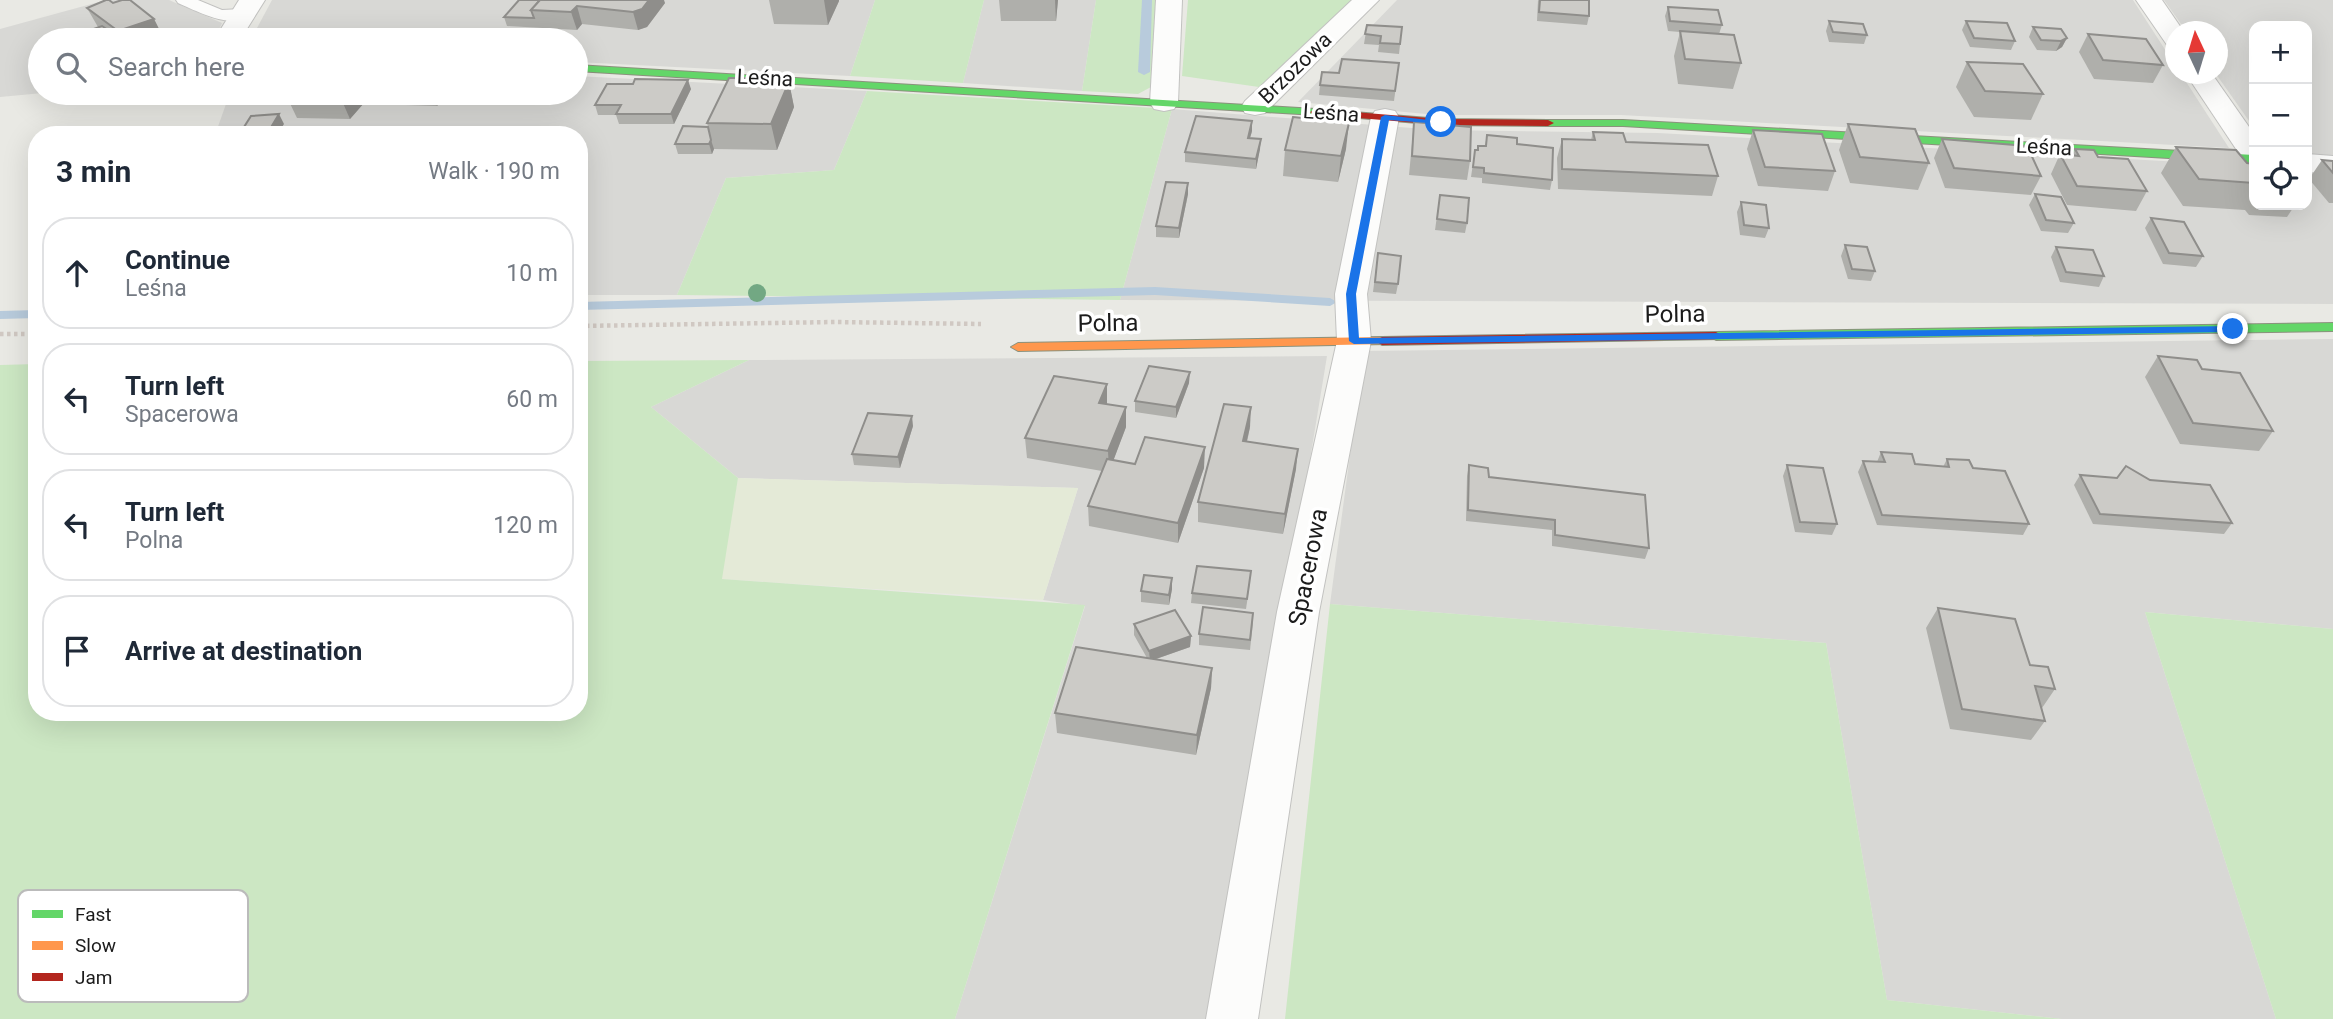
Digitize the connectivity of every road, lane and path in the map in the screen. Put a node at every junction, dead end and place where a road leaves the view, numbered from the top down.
1 (184, 0) edge
2 (1169, 0) edge
3 (1366, 0) edge
4 (2149, 0) edge
5 (247, 7) edge
6 (2165, 24) edge
7 (234, 28) edge
8 (588, 69) edge
9 (2206, 84) edge
10 (1164, 103) junction
11 (1255, 107) junction
12 (1385, 117) junction
13 (2249, 149) edge
14 (2249, 157) edge
15 (2312, 163) edge
16 (2333, 165) edge
17 (967, 323) dead end
18 (588, 326) edge
19 (2333, 327) edge
20 (0, 334) edge
21 (28, 334) edge
22 (1354, 341) junction
23 (1018, 347) dead end
24 (1232, 1019) edge

1 - 5 lane
2 - 10 street
3 - 11 street, Brzozowa
4 - 6 street
5 - 7 street
8 - 10 street, Leśna
9 - 13 street
10 - 11 street, Leśna
11 - 12 street, Leśna
12 - 14 street, Leśna
12 - 22 street, Spacerowa
15 - 16 street
17 - 18 path
19 - 22 street, Polna
20 - 21 path
22 - 23 street, Polna
22 - 24 street, Spacerowa

